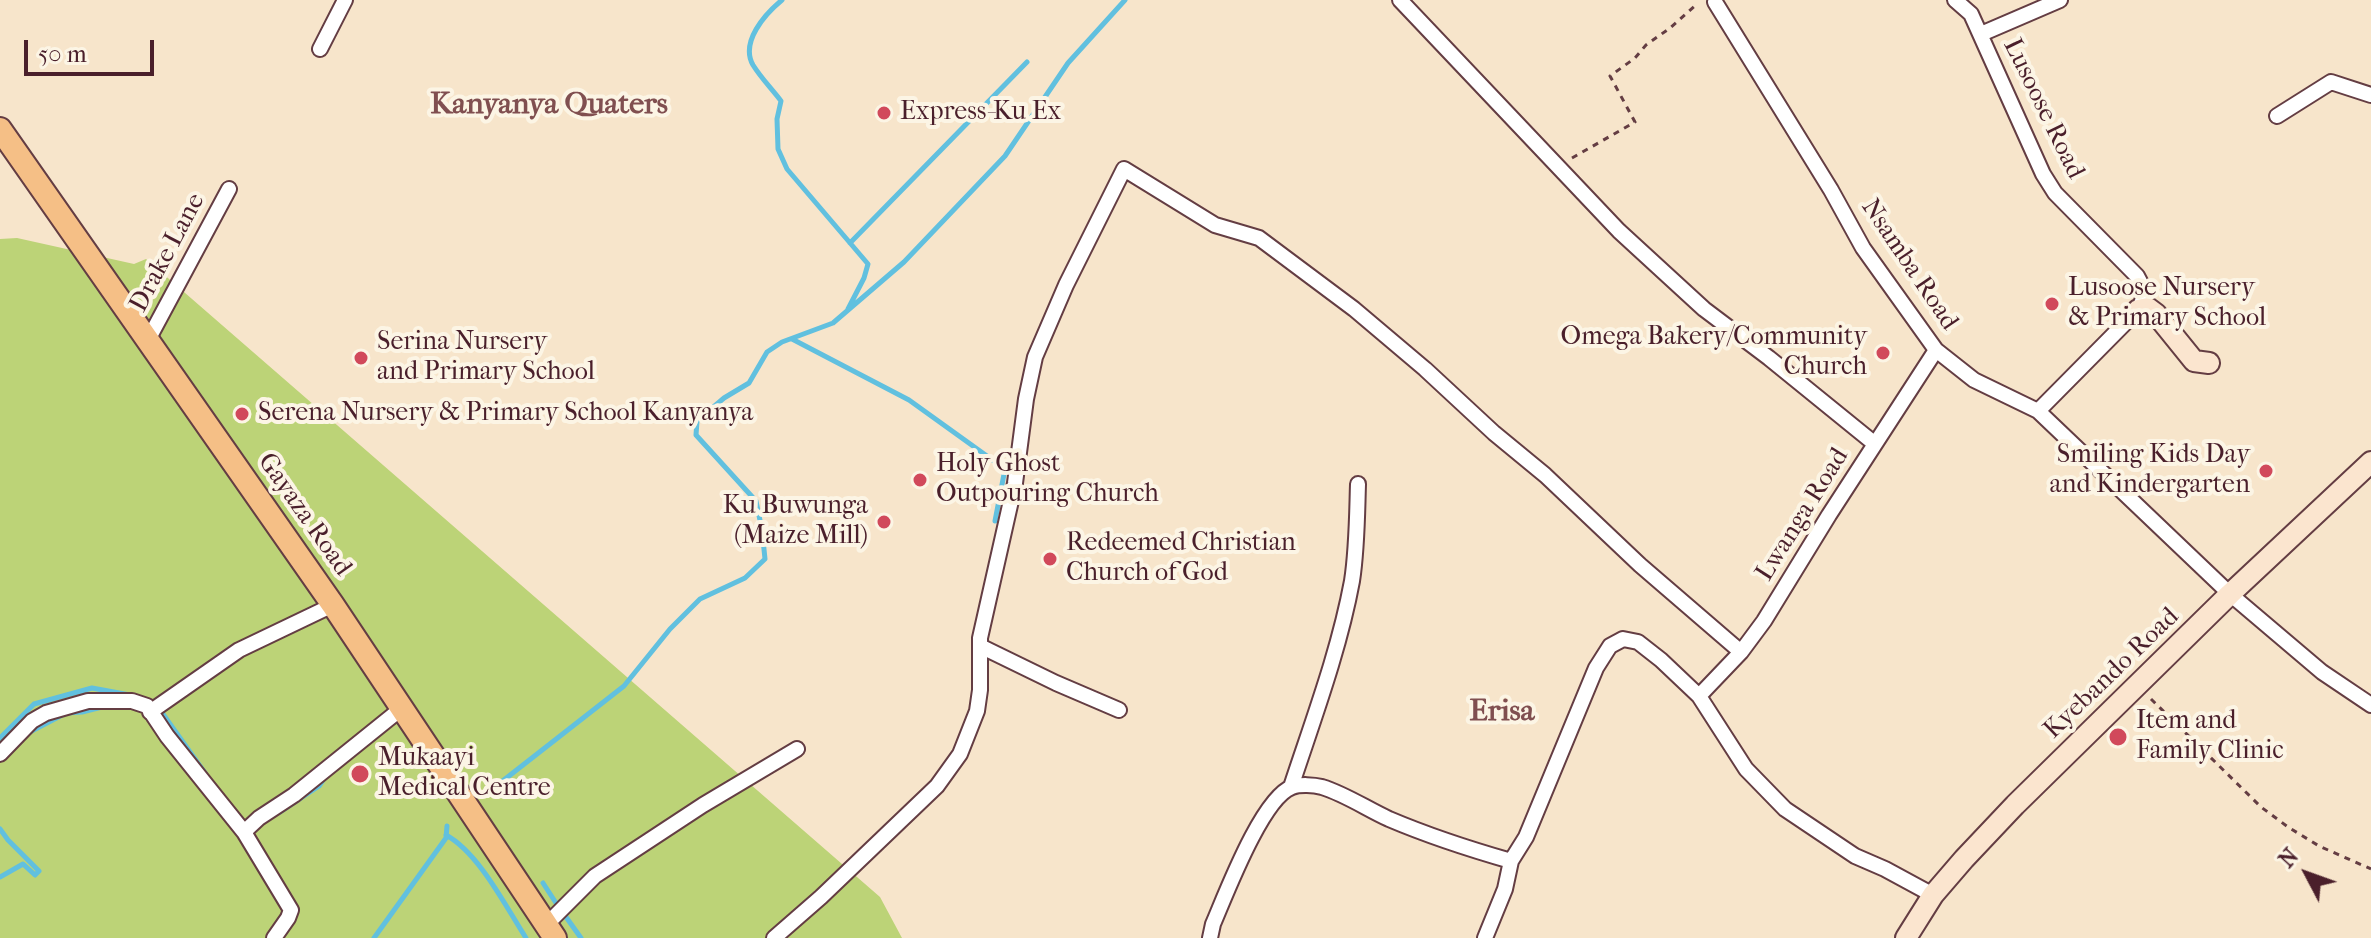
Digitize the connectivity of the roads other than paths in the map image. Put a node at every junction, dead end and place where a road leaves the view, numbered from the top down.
1 (345, 0) edge
2 (1400, 0) edge
3 (1955, 0) edge
4 (2060, 0) edge
5 (1708, 1) edge
6 (1981, 34) junction
7 (320, 49) dead end
8 (2371, 95) edge
9 (2277, 116) dead end
10 (0, 129) edge
11 (229, 189) dead end
12 (2138, 310) junction
13 (148, 340) junction
14 (1936, 350) junction
15 (2209, 363) dead end
16 (2038, 411) junction
17 (1875, 444) junction
18 (2371, 462) edge
19 (1358, 484) dead end
20 (2230, 594) junction
21 (333, 605) junction
22 (980, 646) junction
23 (1741, 652) junction
24 (1699, 696) junction
25 (2371, 705) edge
26 (402, 708) junction
27 (1119, 710) dead end
28 (150, 712) junction
29 (797, 749) dead end
30 (0, 754) edge
31 (1291, 787) junction
32 (244, 832) junction
33 (1511, 861) junction
34 (1933, 895) junction
35 (550, 931) edge
36 (274, 938) edge
37 (774, 938) edge
38 (1210, 938) edge
39 (1485, 938) edge
40 (1906, 938) edge

1 - 7 street
2 - 17 street
3 - 6 street, Lusoose Road
4 - 6 street
5 - 14 street, Nsamba Road
6 - 12 street, Lusoose Road
8 - 9 street
10 - 13 main road, Gayaza Road
11 - 13 street, Drake Lane
12 - 15 street
12 - 16 street
13 - 21 main road, Gayaza Road
14 - 16 street, Nsamba Road
14 - 17 street, Lwanga Road
16 - 20 street, Nsamba Road
17 - 23 street, Lwanga Road
18 - 20 street, Kyebando Road
19 - 31 street
20 - 25 street, Nsamba Road
20 - 34 street, Kyebando Road
21 - 26 main road, Gayaza Road
21 - 28 street
22 - 23 street
22 - 27 street
22 - 37 street
23 - 24 street, Lwanga Road
24 - 33 street
24 - 34 street
26 - 32 street
26 - 35 main road, Gayaza Road
28 - 30 street
28 - 32 street
29 - 35 street
31 - 33 street
31 - 38 street
32 - 36 street
33 - 39 street
34 - 40 street, Kyebando Road

